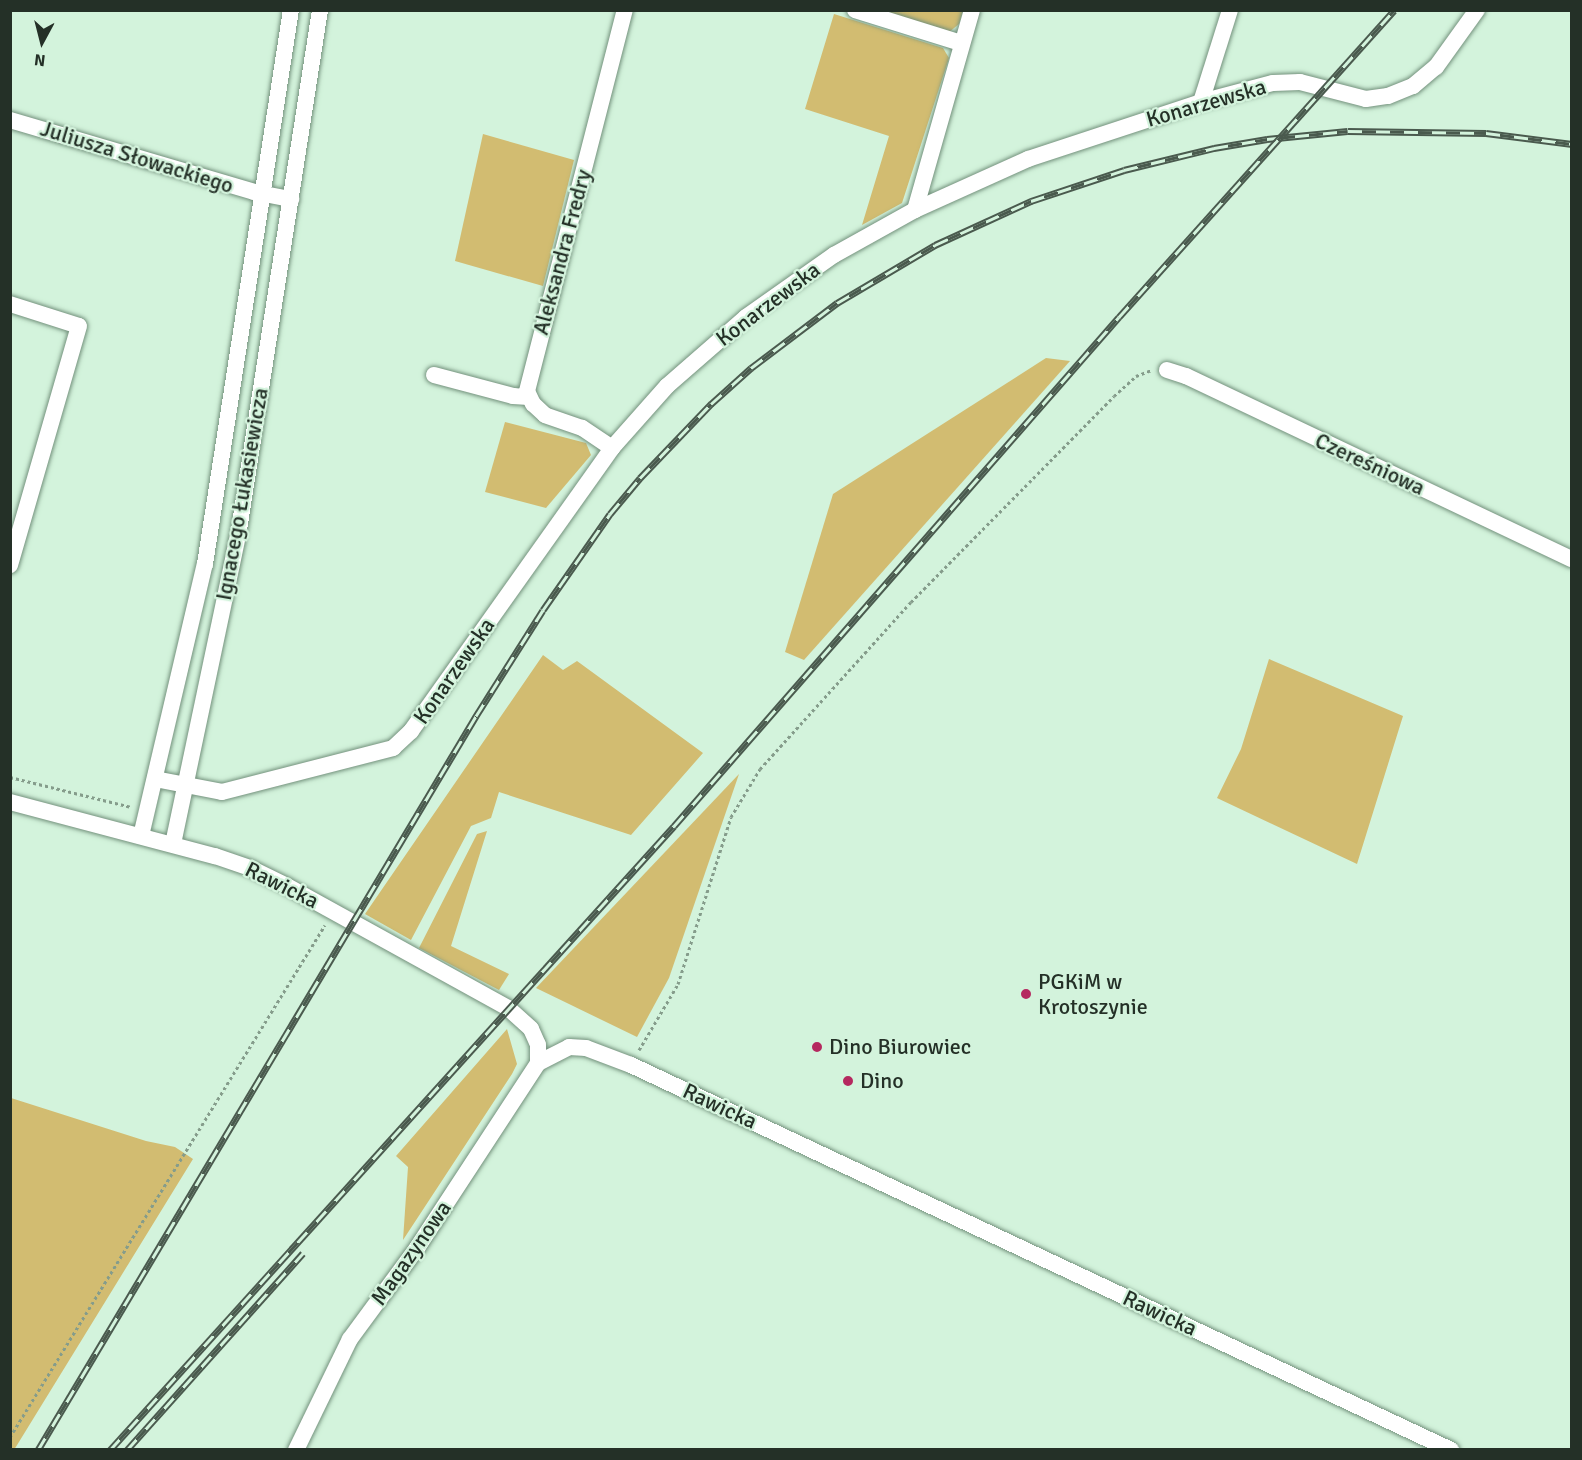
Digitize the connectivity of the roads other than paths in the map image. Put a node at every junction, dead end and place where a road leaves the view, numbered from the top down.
1 (291, 10) edge
2 (320, 10) edge
3 (625, 10) edge
4 (855, 10) edge
5 (972, 10) edge
6 (1230, 10) edge
7 (1477, 10) edge
8 (961, 43) junction
9 (1201, 102) junction
10 (10, 120) edge
11 (263, 194) junction
12 (291, 199) junction
13 (915, 210) junction
14 (10, 304) edge
15 (1167, 370) road end
16 (434, 375) dead end
17 (529, 397) junction
18 (612, 448) junction
19 (206, 553) junction
20 (234, 557) junction
21 (1572, 560) edge
22 (10, 565) edge
23 (155, 779) junction
24 (185, 786) junction
25 (10, 802) edge
26 (141, 836) junction
27 (173, 844) junction
28 (538, 1063) junction
29 (296, 1449) edge
30 (1451, 1449) edge

1 - 11 street, Ignacego Łukasiewicza
2 - 12 street, Ignacego Łukasiewicza
3 - 17 street, Aleksandra Fredry
4 - 8 street
5 - 8 street
6 - 9 street
7 - 9 street, Konarzewska
8 - 13 street
9 - 13 street, Konarzewska
10 - 11 street, Juliusza Słowackiego
11 - 12 street
11 - 19 street, Ignacego Łukasiewicza
12 - 20 street, Ignacego Łukasiewicza
13 - 18 street, Konarzewska
14 - 22 street
15 - 21 street, Czereśniowa
16 - 17 street
17 - 18 street
18 - 24 street, Konarzewska
19 - 20 street
19 - 23 street, Ignacego Łukasiewicza
20 - 24 street, Ignacego Łukasiewicza
23 - 24 street
23 - 26 street, Ignacego Łukasiewicza
24 - 27 street, Ignacego Łukasiewicza
25 - 26 street, Rawicka
26 - 27 street, Rawicka
27 - 28 street, Rawicka
28 - 29 street, Magazynowa
28 - 30 street, Rawicka

